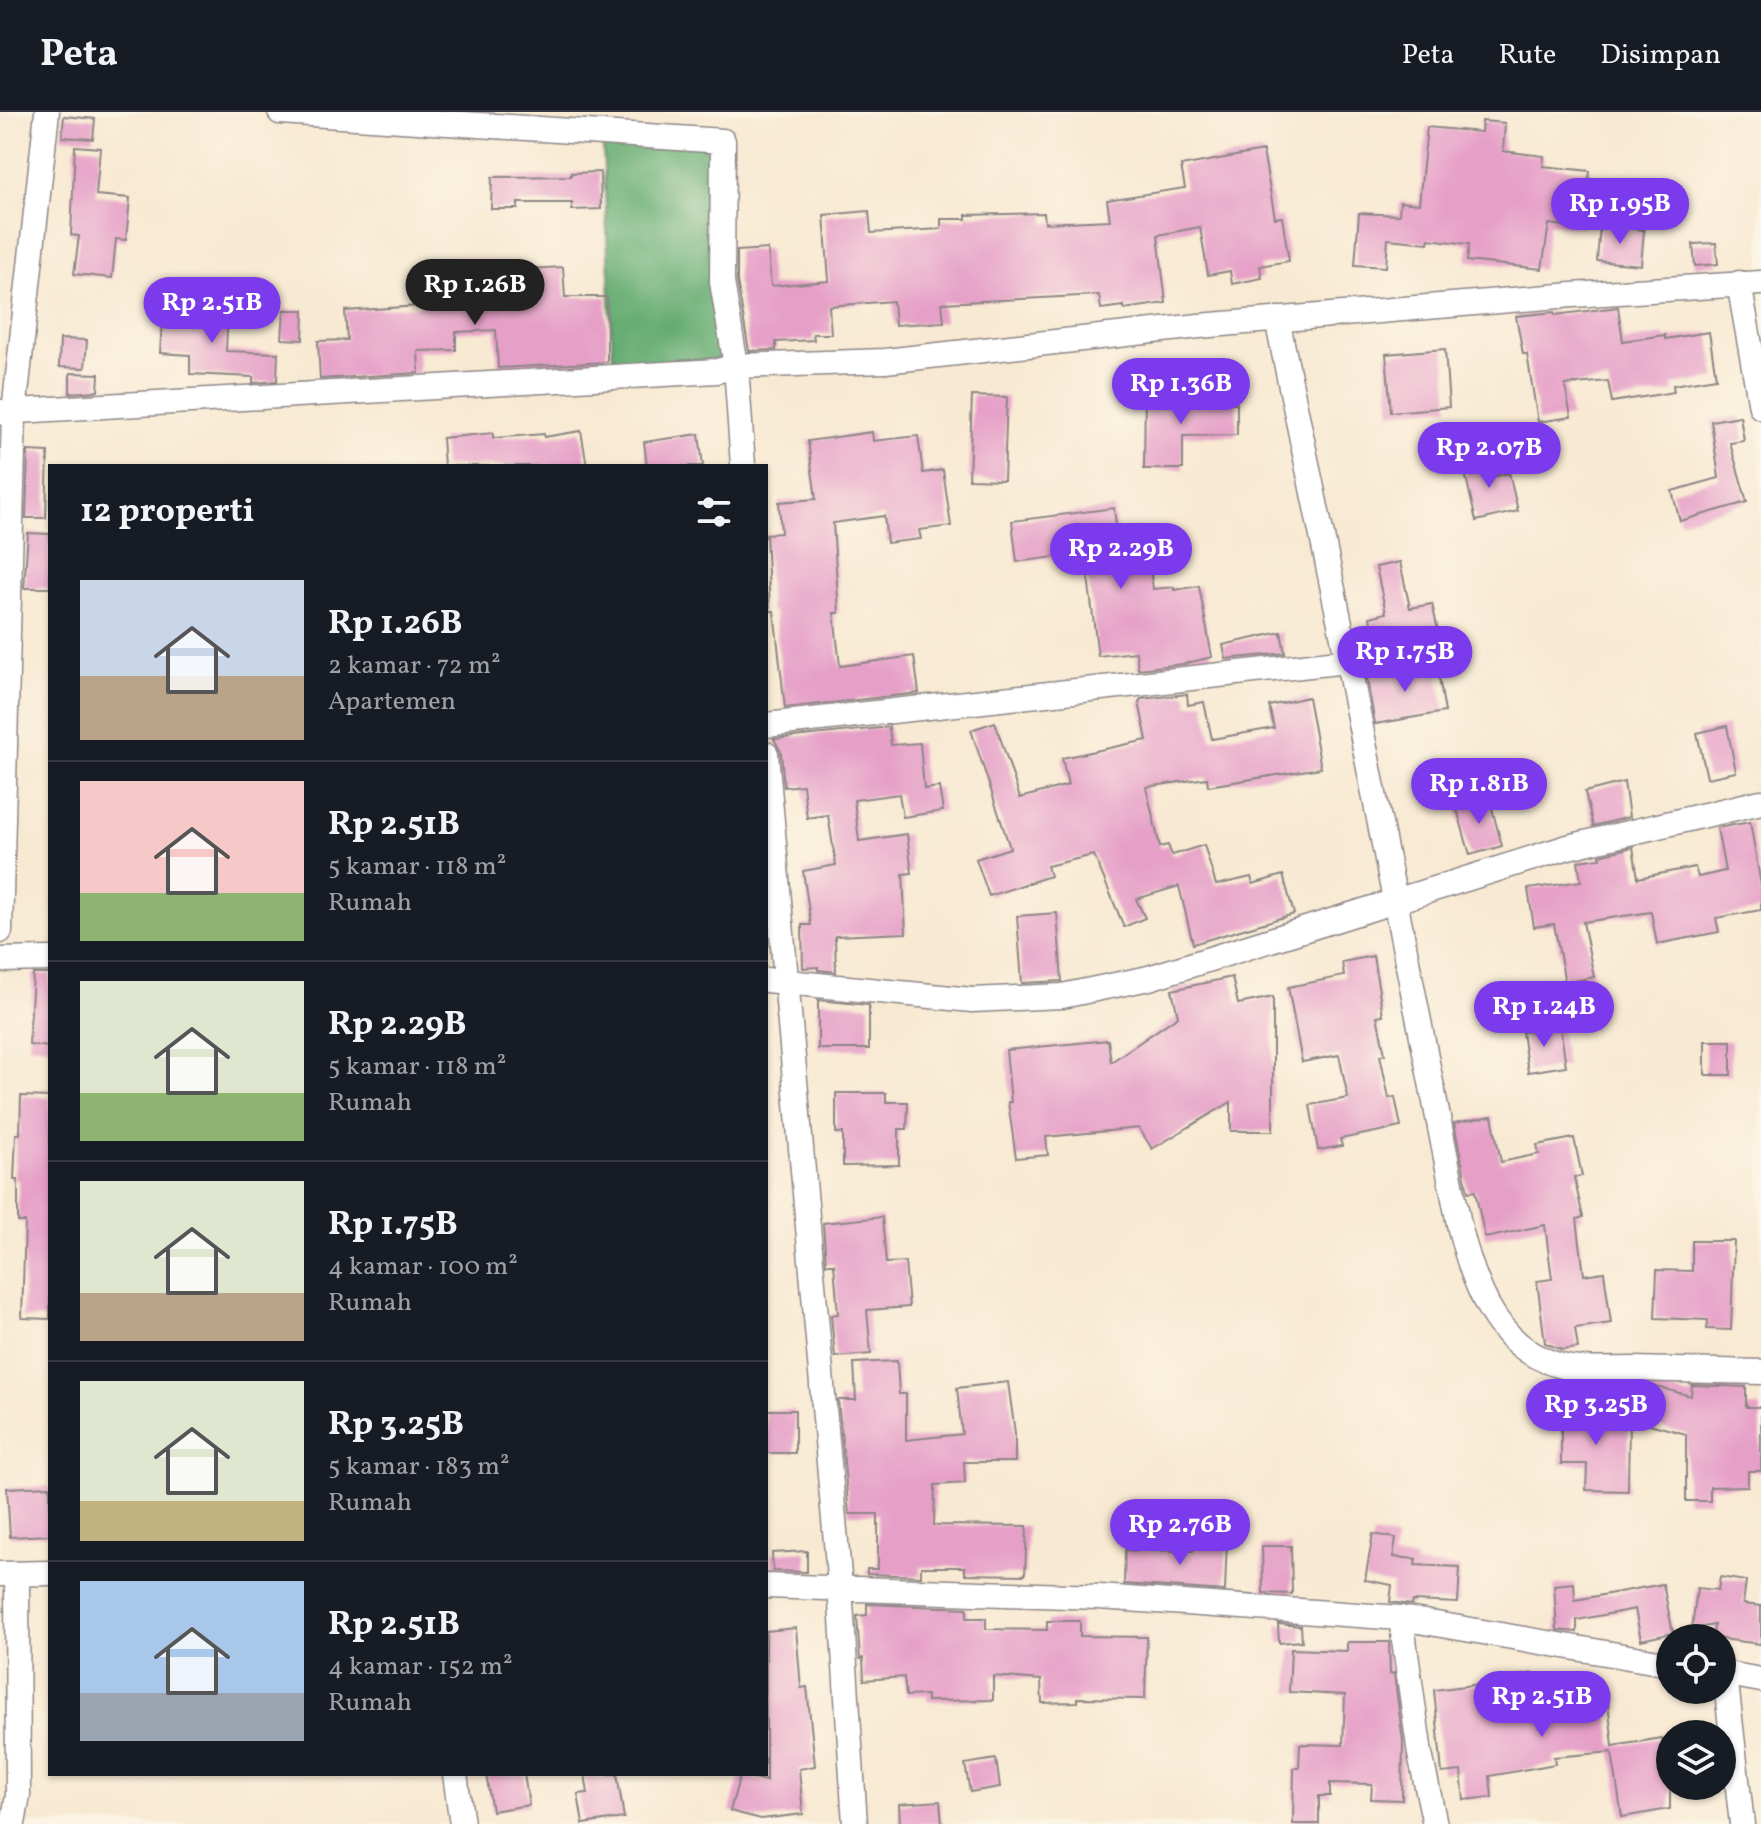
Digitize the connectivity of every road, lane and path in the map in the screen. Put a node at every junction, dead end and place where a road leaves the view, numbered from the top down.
1 (47, 112) edge
2 (280, 112) edge
3 (1750, 283) edge
4 (1277, 319) junction
5 (736, 366) junction
6 (1761, 407) edge
7 (7, 412) edge
8 (743, 464) edge
9 (1438, 651) dead end
10 (1348, 662) junction
11 (768, 725) edge
12 (768, 795) edge
13 (1761, 802) edge
14 (1394, 901) junction
15 (0, 931) edge
16 (48, 959) edge
17 (0, 960) edge
18 (777, 980) edge
19 (1761, 1372) edge
20 (48, 1573) edge
21 (9, 1574) edge
22 (768, 1586) edge
23 (840, 1587) junction
24 (1401, 1618) junction
25 (1656, 1662) edge
26 (1736, 1675) edge
27 (1761, 1680) edge
28 (1728, 1704) edge
29 (455, 1776) edge
30 (13, 1824) edge
31 (462, 1824) edge
32 (855, 1824) edge
33 (1435, 1824) edge
34 (1742, 1824) edge

1 - 7 street
2 - 5 street
3 - 4 street
3 - 6 street
4 - 5 street
4 - 10 street
5 - 7 street
5 - 8 street
7 - 15 street
9 - 10 street
10 - 11 street
10 - 14 street
12 - 18 street
13 - 14 street
14 - 18 street
14 - 19 street
16 - 17 street
18 - 23 street
20 - 21 street
21 - 30 street
22 - 23 street
23 - 24 street
23 - 32 street
24 - 25 street
24 - 33 street
26 - 27 street
28 - 34 street
29 - 31 street

